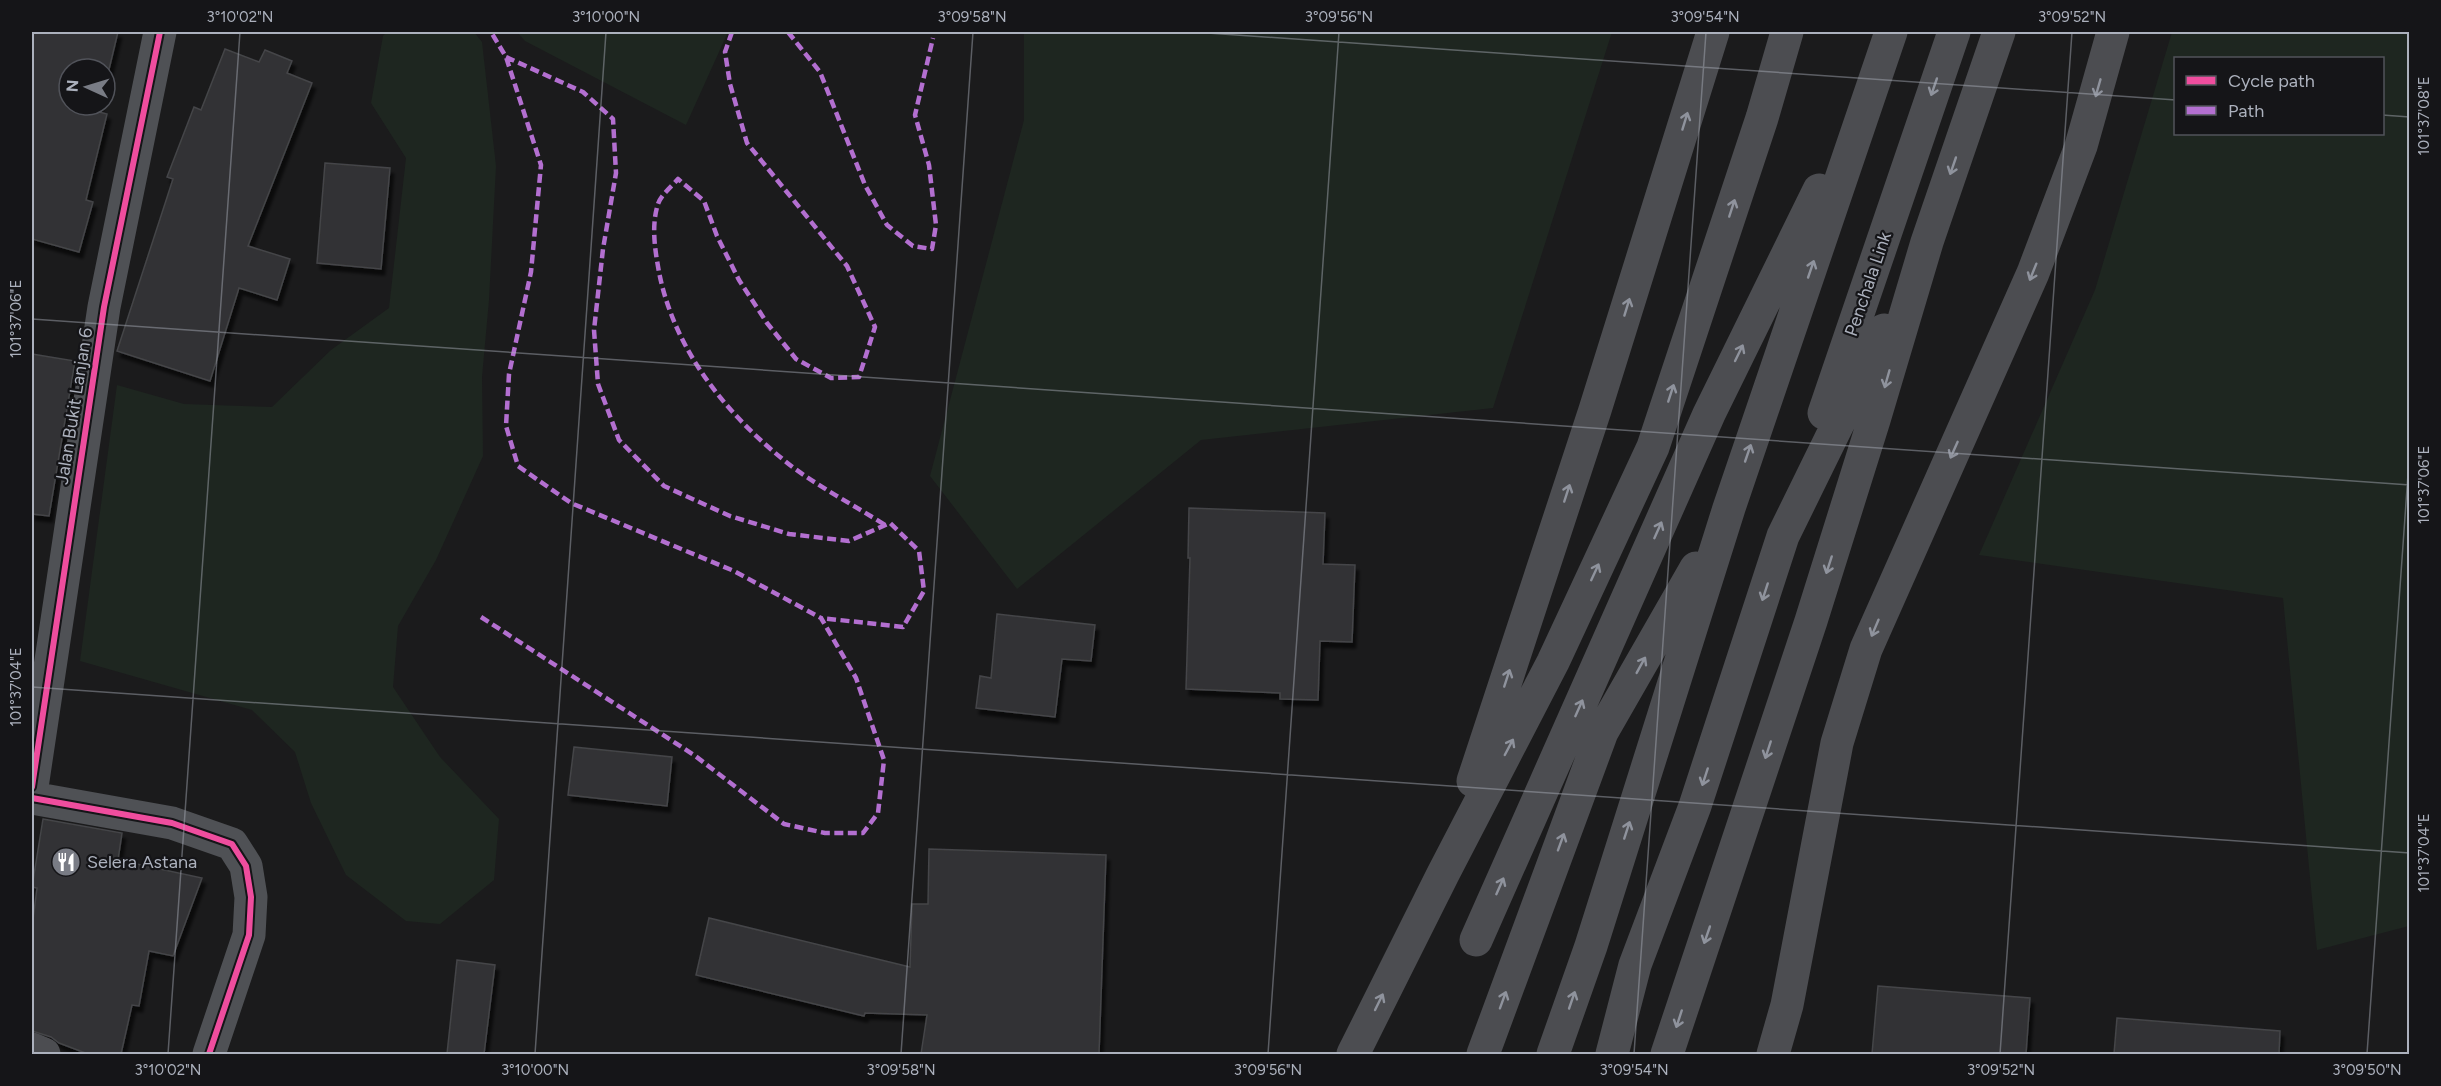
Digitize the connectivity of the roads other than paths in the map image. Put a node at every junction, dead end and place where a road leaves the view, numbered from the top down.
1 (160, 32) edge
2 (1713, 32) edge
3 (1787, 32) edge
4 (1891, 32) edge
5 (1953, 32) edge
6 (1999, 32) edge
7 (2113, 32) edge
8 (1879, 67) junction
9 (1927, 242) junction
10 (1729, 508) junction
11 (1783, 536) junction
12 (32, 787) edge
13 (32, 798) edge
14 (1443, 874) junction
15 (1476, 940) dead end
16 (32, 1049) edge
17 (44, 1054) edge
18 (209, 1054) edge
19 (1353, 1054) edge
20 (1483, 1054) edge
21 (1553, 1054) edge
22 (1612, 1054) edge
23 (1667, 1054) edge
24 (1773, 1054) edge

1 - 12 street, Jalan Bukit Lanjan 6
14 -> 2 highway
14 -> 3 highway
4 - 8 highway
5 -> 11 highway, Penchala Link
6 -> 9 highway
7 -> 24 highway
10 -> 8 highway
15 -> 8 highway
9 - 11 highway
9 -> 23 highway
20 -> 10 highway
21 -> 10 highway
11 -> 22 highway
13 - 18 street
19 -> 14 highway
16 - 17 highway

